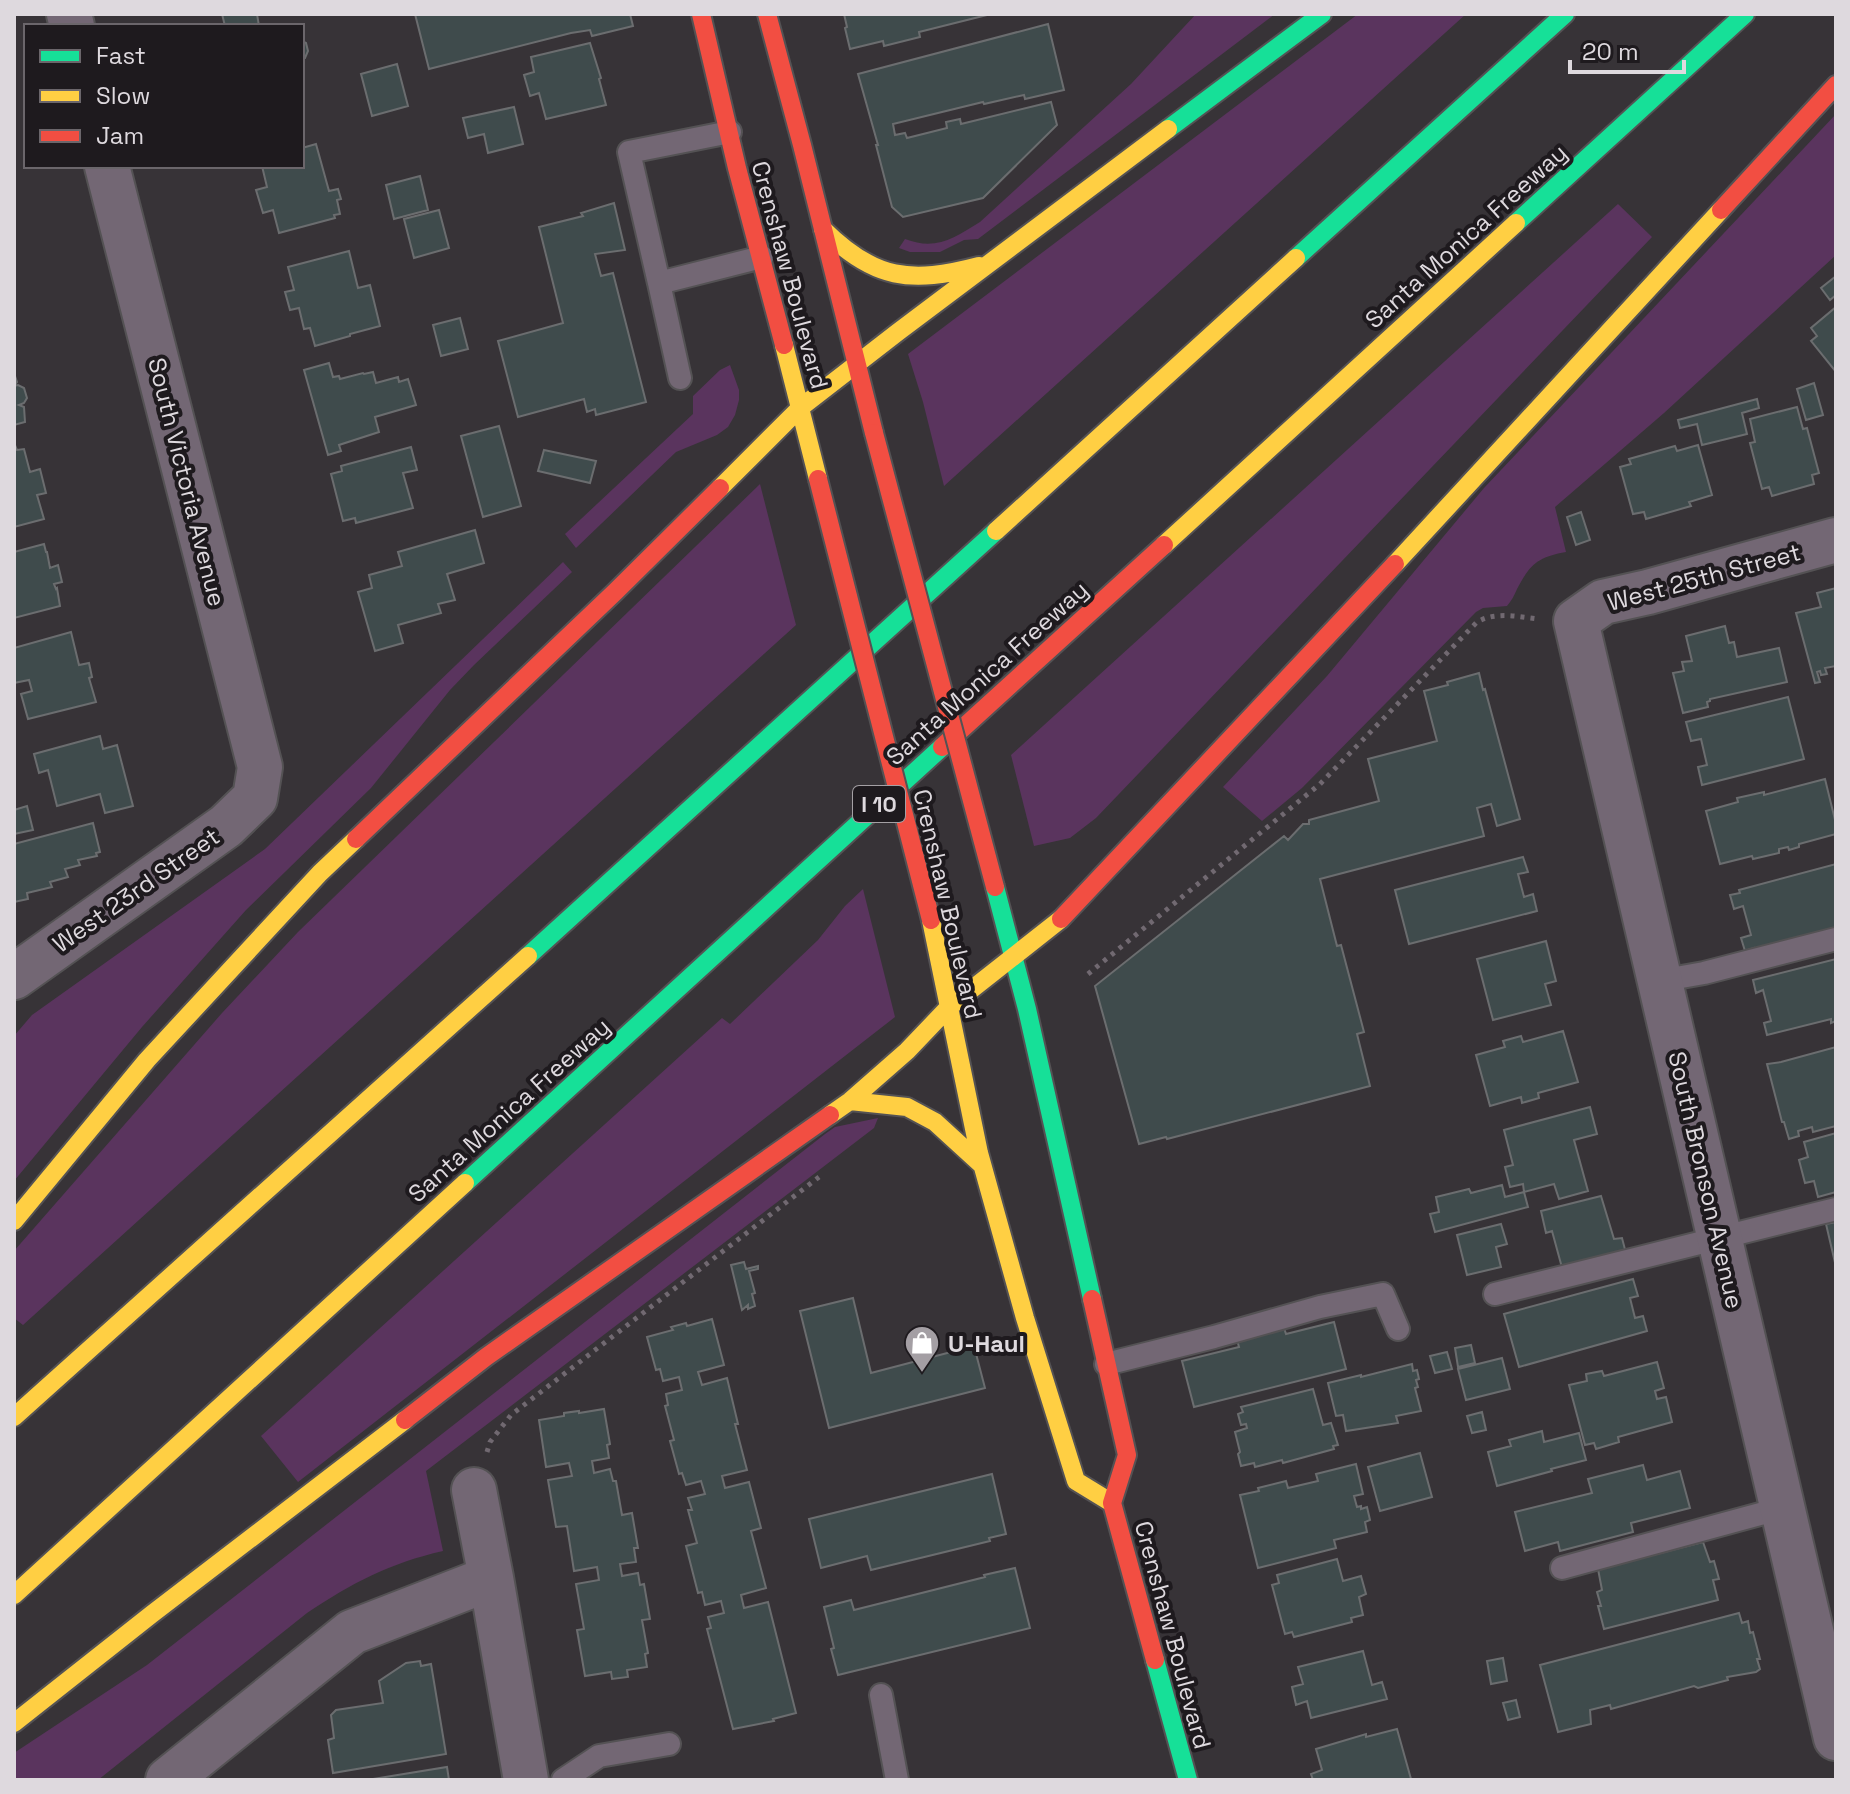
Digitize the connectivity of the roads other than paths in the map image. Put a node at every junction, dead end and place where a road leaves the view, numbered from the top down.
1 (701, 14) edge
2 (767, 14) edge
3 (1322, 14) edge
4 (1565, 14) edge
5 (1745, 14) edge
6 (1836, 85) edge
7 (730, 132) junction
8 (108, 168) edge
9 (823, 229) junction
10 (762, 257) junction
11 (993, 262) junction
12 (659, 283) junction
13 (856, 365) junction
14 (680, 378) dead end
15 (800, 408) junction
16 (1836, 540) edge
17 (1576, 621) joint
18 (255, 798) joint
19 (1836, 939) edge
20 (1012, 957) junction
21 (14, 977) edge
22 (1659, 981) junction
23 (948, 1008) junction
24 (850, 1101) junction
25 (982, 1165) junction
26 (1836, 1209) edge
27 (14, 1221) edge
28 (1720, 1240) junction
29 (1495, 1294) dead end
30 (1398, 1329) dead end
31 (1106, 1364) junction
32 (14, 1417) edge
33 (474, 1490) road end
34 (1112, 1503) junction
35 (1782, 1508) junction
36 (1562, 1568) dead end
37 (491, 1578) junction
38 (14, 1595) edge
39 (881, 1695) dead end
40 (14, 1723) edge
41 (1836, 1738) edge
42 (669, 1744) dead end
43 (168, 1780) edge
44 (526, 1780) edge
45 (563, 1780) edge
46 (897, 1780) edge
47 (1188, 1780) edge

1 - 7 main road, Crenshaw Boulevard
2 - 9 main road, Crenshaw Boulevard
3 - 11 main road
4 - 32 main road
5 - 38 main road, Santa Monica Freeway / I 10
6 - 20 main road
7 - 10 main road, Crenshaw Boulevard
7 - 12 lane
8 - 18 street, South Victoria Avenue
9 - 11 main road
9 - 13 main road, Crenshaw Boulevard
10 - 12 lane
10 - 15 main road, Crenshaw Boulevard
11 - 13 main road
12 - 14 lane
13 - 15 main road
13 - 20 main road, Crenshaw Boulevard, bridge
15 - 23 main road, Crenshaw Boulevard, bridge
15 - 27 main road
16 - 17 street, West 25th Street
17 - 22 street, South Bronson Avenue
18 - 21 street, West 23rd Street
19 - 22 lane
20 - 23 main road
20 - 31 main road, Crenshaw Boulevard
22 - 28 street, South Bronson Avenue
23 - 24 main road
23 - 25 main road, Crenshaw Boulevard
24 - 25 main road
24 - 40 main road
25 - 34 main road, Crenshaw Boulevard
26 - 28 lane
28 - 29 lane
28 - 35 street, South Bronson Avenue
30 - 31 lane
31 - 34 main road, Crenshaw Boulevard
33 - 37 street
34 - 47 main road, Crenshaw Boulevard
35 - 36 lane
35 - 41 street, South Bronson Avenue
37 - 43 street
37 - 44 street
39 - 46 lane
42 - 45 lane

